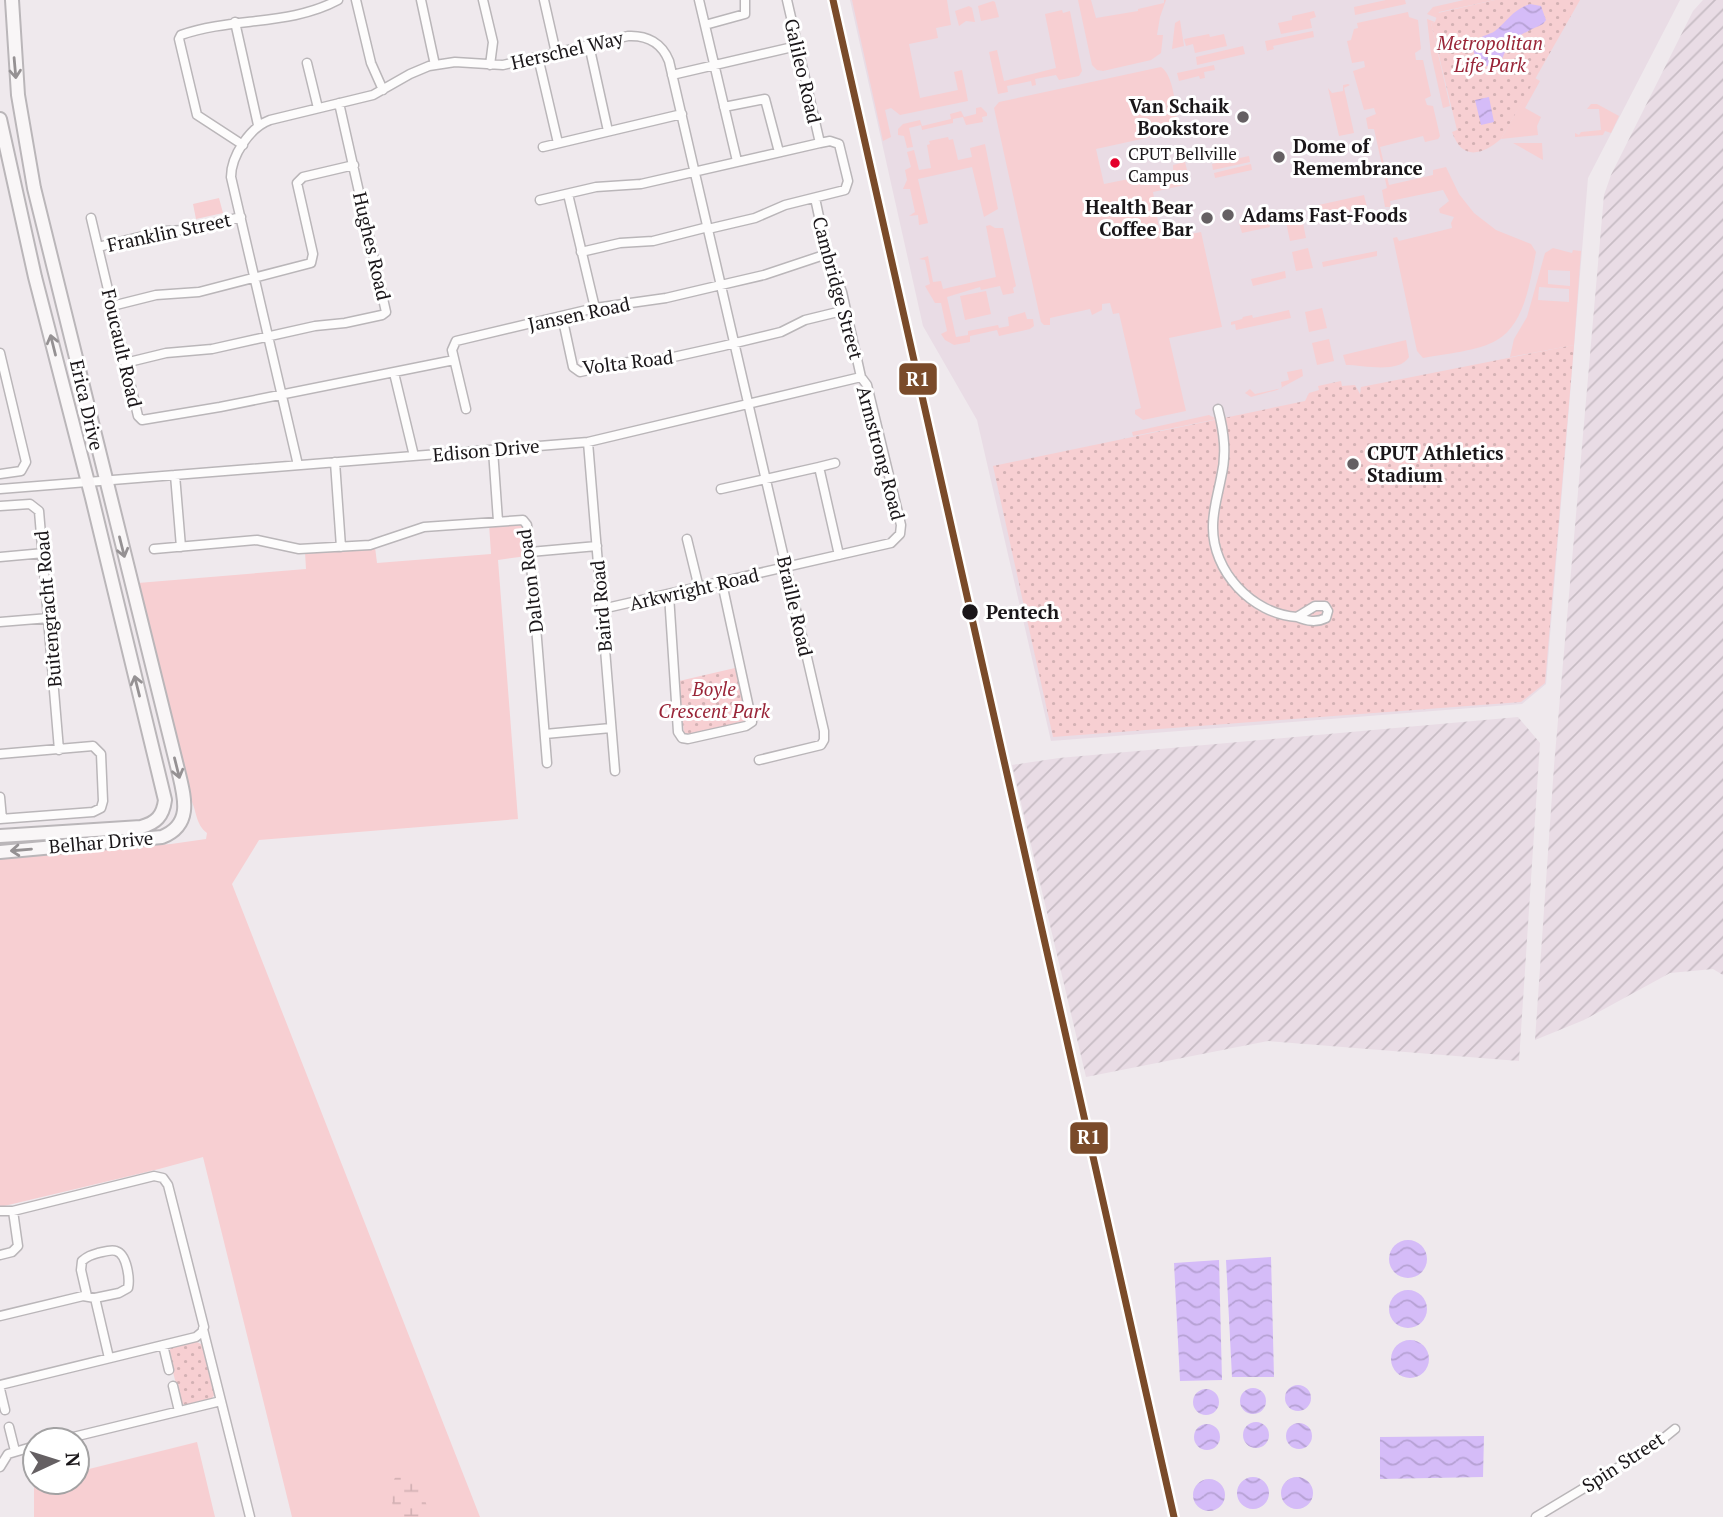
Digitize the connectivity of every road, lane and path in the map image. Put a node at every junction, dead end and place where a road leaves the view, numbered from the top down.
1 (12, 0) edge
2 (338, 0) edge
3 (356, 0) edge
4 (421, 0) edge
5 (483, 0) edge
6 (544, 0) edge
7 (699, 0) edge
8 (744, 0) edge
9 (786, 0) edge
10 (235, 22) junction
11 (705, 24) junction
12 (589, 45) junction
13 (797, 46) junction
14 (556, 53) junction
15 (538, 57) junction
16 (307, 63) dead end
17 (435, 65) junction
18 (491, 65) junction
19 (715, 65) junction
20 (672, 75) junction
21 (383, 90) junction
22 (339, 103) junction
23 (724, 107) junction
24 (318, 108) junction
25 (682, 114) junction
26 (0, 119) edge
27 (258, 125) junction
28 (608, 131) junction
29 (558, 143) junction
30 (820, 143) junction
31 (243, 145) junction
32 (543, 147) dead end
33 (779, 152) junction
34 (737, 161) junction
35 (354, 165) junction
36 (695, 173) junction
37 (568, 194) junction
38 (815, 198) junction
39 (540, 200) dead end
40 (241, 217) junction
41 (91, 218) dead end
42 (708, 228) junction
43 (97, 247) junction
44 (581, 252) junction
45 (827, 254) junction
46 (255, 279) junction
47 (721, 285) junction
48 (112, 306) junction
49 (595, 308) junction
50 (846, 310) junction
51 (562, 316) junction
52 (269, 336) junction
53 (735, 343) junction
54 (0, 353) edge
55 (454, 360) junction
56 (125, 363) junction
57 (394, 373) junction
58 (861, 377) junction
59 (282, 394) junction
60 (749, 405) junction
61 (1218, 408) dead end
62 (466, 410) dead end
63 (588, 442) junction
64 (493, 450) junction
65 (414, 456) junction
66 (335, 462) junction
67 (835, 463) dead end
68 (298, 465) junction
69 (819, 467) junction
70 (0, 474) edge
71 (175, 475) junction
72 (766, 479) junction
73 (105, 481) junction
74 (88, 483) junction
75 (0, 489) edge
76 (721, 489) dead end
77 (0, 506) edge
78 (498, 521) junction
79 (687, 540) dead end
80 (597, 546) junction
81 (181, 547) junction
82 (341, 547) junction
83 (154, 549) dead end
84 (530, 552) junction
85 (44, 553) junction
86 (839, 555) junction
87 (0, 557) edge
88 (786, 567) junction
89 (722, 583) junction
90 (699, 588) junction
91 (669, 595) junction
92 (601, 609) junction
93 (1297, 617) dead end
94 (49, 618) junction
95 (0, 622) edge
96 (611, 728) junction
97 (545, 734) junction
98 (59, 750) junction
99 (0, 754) edge
100 (759, 760) dead end
101 (547, 763) dead end
102 (615, 771) dead end
103 (0, 797) edge
104 (165, 800) joint
105 (185, 807) joint
106 (1, 819) edge
107 (0, 836) edge
108 (0, 852) edge
109 (0, 1211) edge
110 (13, 1211) junction
111 (0, 1255) edge
112 (91, 1297) junction
113 (0, 1316) edge
114 (203, 1329) junction
115 (163, 1345) junction
116 (109, 1358) junction
117 (169, 1370) dead end
118 (173, 1386) dead end
119 (0, 1387) edge
120 (221, 1401) junction
121 (5, 1410) dead end
122 (179, 1411) junction
123 (9, 1427) dead end
124 (1675, 1429) dead end
125 (91, 1433) edge
126 (21, 1450) edge
127 (15, 1451) junction
128 (3, 1455) edge
129 (0, 1467) edge
130 (250, 1517) edge
131 (1536, 1517) edge

1 -> 73 main road, Erica Drive
2 - 10 street
3 - 21 street
4 - 17 street
5 - 18 street
6 - 14 street
7 - 11 street
8 - 11 street
9 - 13 street, Galileo Road
10 - 27 street
10 - 31 street
11 - 19 street
12 - 14 street, Herschel Way
12 - 20 street, Herschel Way
12 - 28 street
13 - 19 street
13 - 30 street, Galileo Road
14 - 15 street, Herschel Way
15 - 18 street, Herschel Way
15 - 29 street
16 - 24 street
17 - 18 street, Herschel Way
17 - 21 street, Herschel Way
19 - 20 street
19 - 23 street
20 - 25 street, Herschel Way
21 - 22 street, Herschel Way
22 - 24 street, Herschel Way
22 - 35 street, Hughes Road
23 - 33 street
23 - 34 street
24 - 27 street, Herschel Way
25 - 28 street
25 - 36 street, Herschel Way
74 -> 26 main road, Erica Drive
27 - 31 street
28 - 29 street
29 - 32 street
30 - 33 street
30 - 38 street
31 - 40 street
33 - 34 street
34 - 36 street
35 - 46 street
35 - 52 street, Hughes Road
36 - 37 street
36 - 42 street, Herschel Way
37 - 39 street
37 - 44 street
38 - 42 street
38 - 45 street, Cambridge Street
40 - 43 street, Franklin Street
40 - 46 street
41 - 43 street, Foucault Road
42 - 44 street
42 - 47 street, Herschel Way
43 - 48 street, Foucault Road
44 - 49 street
45 - 47 street, Jansen Road
45 - 50 street, Cambridge Street
46 - 48 street
46 - 52 street
47 - 49 street, Jansen Road
47 - 53 street, Herschel Way
48 - 56 street, Foucault Road
49 - 51 street, Jansen Road
50 - 53 street
50 - 58 street, Cambridge Street
51 - 53 street, Volta Road
51 - 55 street, Jansen Road
52 - 56 street
52 - 59 street
53 - 60 street, Herschel Way
54 - 70 street
55 - 57 street
55 - 62 street
56 - 59 street, Foucault Road
57 - 59 street
57 - 65 street
58 - 60 street, Edison Drive
58 - 86 street, Armstrong Road
59 - 68 street
60 - 63 street, Edison Drive
60 - 72 street, Braille Road
61 - 93 street
63 - 64 street, Edison Drive
63 - 80 street, Baird Road
64 - 65 street, Edison Drive
64 - 78 street
65 - 66 street, Edison Drive
66 - 68 street, Edison Drive
66 - 82 street
67 - 69 street
68 - 71 street, Edison Drive
69 - 72 street
69 - 86 street
71 - 73 street, Edison Drive
71 - 81 street
72 - 76 street
72 - 88 street, Braille Road
73 - 74 street, Edison Drive
73 -> 105 main road, Erica Drive
74 - 75 street, Edison Drive
104 -> 74 main road, Erica Drive
77 - 85 street, Buitengracht Road
78 - 82 street, Dalton Road
78 - 84 street, Dalton Road
79 - 90 street
80 - 84 street
80 - 92 street, Baird Road
81 - 82 street, Dalton Road
81 - 83 street, Dalton Road
84 - 97 street, Dalton Road
85 - 87 street
85 - 94 street, Buitengracht Road
86 - 88 street, Armstrong Road
88 - 89 street, Arkwright Road
88 - 100 street, Braille Road
89 - 90 street, Arkwright Road
89 - 91 street
90 - 91 street, Arkwright Road
91 - 92 street, Arkwright Road
92 - 96 street, Baird Road
94 - 95 street
94 - 98 street, Buitengracht Road
96 - 97 street
96 - 102 street, Baird Road
97 - 101 street, Dalton Road
98 - 99 street
98 - 106 street, Belhar Drive
103 - 106 street
104 - 107 main road, Belhar Drive
105 -> 108 main road, Belhar Drive
109 - 110 street
110 - 111 street
110 - 114 street
112 - 112 street
112 - 113 street
112 - 116 street
114 - 115 street
114 - 120 street
115 - 116 street
115 - 117 street
116 - 119 street
118 - 122 street
119 - 121 street
120 - 122 street
120 - 130 street
122 - 125 street
123 - 127 street
124 - 131 street, Spin Street
126 - 127 street
127 - 128 street
128 - 129 street

